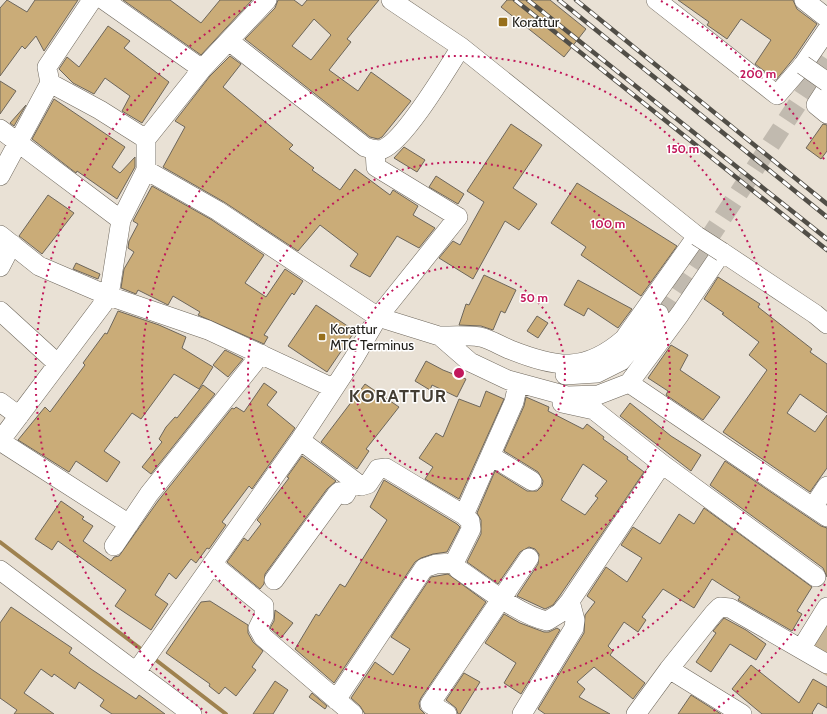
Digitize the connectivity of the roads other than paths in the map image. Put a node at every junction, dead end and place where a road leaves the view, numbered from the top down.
1 (92, 0) edge
2 (104, 0) edge
3 (267, 0) edge
4 (391, 0) edge
5 (656, 0) edge
6 (804, 0) edge
7 (827, 18) edge
8 (827, 30) edge
9 (229, 41) junction
10 (461, 47) junction
11 (802, 65) junction
12 (202, 69) junction
13 (827, 82) edge
14 (50, 83) junction
15 (827, 88) edge
16 (827, 114) edge
17 (0, 129) edge
18 (146, 139) junction
19 (17, 143) junction
20 (375, 150) junction
21 (146, 170) junction
22 (0, 176) edge
23 (121, 220) junction
24 (697, 236) junction
25 (6, 240) edge
26 (722, 252) junction
27 (0, 267) edge
28 (109, 296) junction
29 (0, 311) edge
30 (659, 314) tunnel mouth
31 (378, 318) junction
32 (827, 324) edge
33 (440, 336) junction
34 (261, 354) junction
35 (58, 364) junction
36 (629, 383) junction
37 (518, 386) junction
38 (333, 388) junction
39 (0, 402) edge
40 (19, 416) junction
41 (300, 440) junction
42 (0, 441) edge
43 (491, 456) junction
44 (662, 464) junction
45 (353, 481) junction
46 (532, 482) dead end
47 (827, 486) edge
48 (820, 512) edge
49 (464, 515) junction
50 (129, 524) junction
51 (114, 546) dead end
52 (529, 558) dead end
53 (454, 563) junction
54 (212, 564) junction
55 (1, 573) edge
56 (816, 576) dead end
57 (274, 580) dead end
58 (500, 598) junction
59 (570, 601) junction
60 (827, 607) edge
61 (801, 649) junction
62 (827, 664) edge
63 (141, 665) junction
64 (669, 669) junction
65 (336, 700) junction
66 (192, 714) edge
67 (353, 714) edge
68 (447, 714) edge
69 (522, 714) edge
70 (636, 714) edge
71 (742, 714) edge

1 - 14 street
2 - 12 street
3 - 9 street
4 - 10 street
5 - 11 street
6 - 7 street
8 - 11 street
9 - 12 street
9 - 20 street
10 - 20 street
10 - 24 street
11 - 13 street, bridge
12 - 18 street
14 - 18 street
14 - 19 street
15 - 16 street
17 - 19 street
18 - 21 street
19 - 22 street
19 - 23 street
20 - 31 street
21 - 23 street
21 - 31 street
23 - 28 street
24 - 26 street, bridge
24 - 33 street
25 - 27 street
25 - 28 street
26 - 32 street
26 - 36 street
28 - 34 street
28 - 35 street
29 - 35 street
30 - 33 street
31 - 33 street
31 - 38 street
33 - 37 street
34 - 38 street
34 - 50 street
35 - 40 street
36 - 37 street
36 - 48 street
37 - 43 street
37 - 44 street
38 - 41 street
39 - 40 street
40 - 42 street
41 - 45 street
41 - 54 street
42 - 50 street
43 - 46 street
43 - 49 street
44 - 56 street
44 - 59 street
45 - 49 street
45 - 57 street
47 - 48 street
49 - 53 street
50 - 51 street
52 - 58 street
53 - 58 street
53 - 65 street
54 - 63 street
54 - 65 street
55 - 63 street
58 - 59 street
58 - 68 street
59 - 69 street
60 - 61 street
61 - 62 street
61 - 64 street
63 - 66 street
64 - 70 street
64 - 71 street
65 - 67 street

